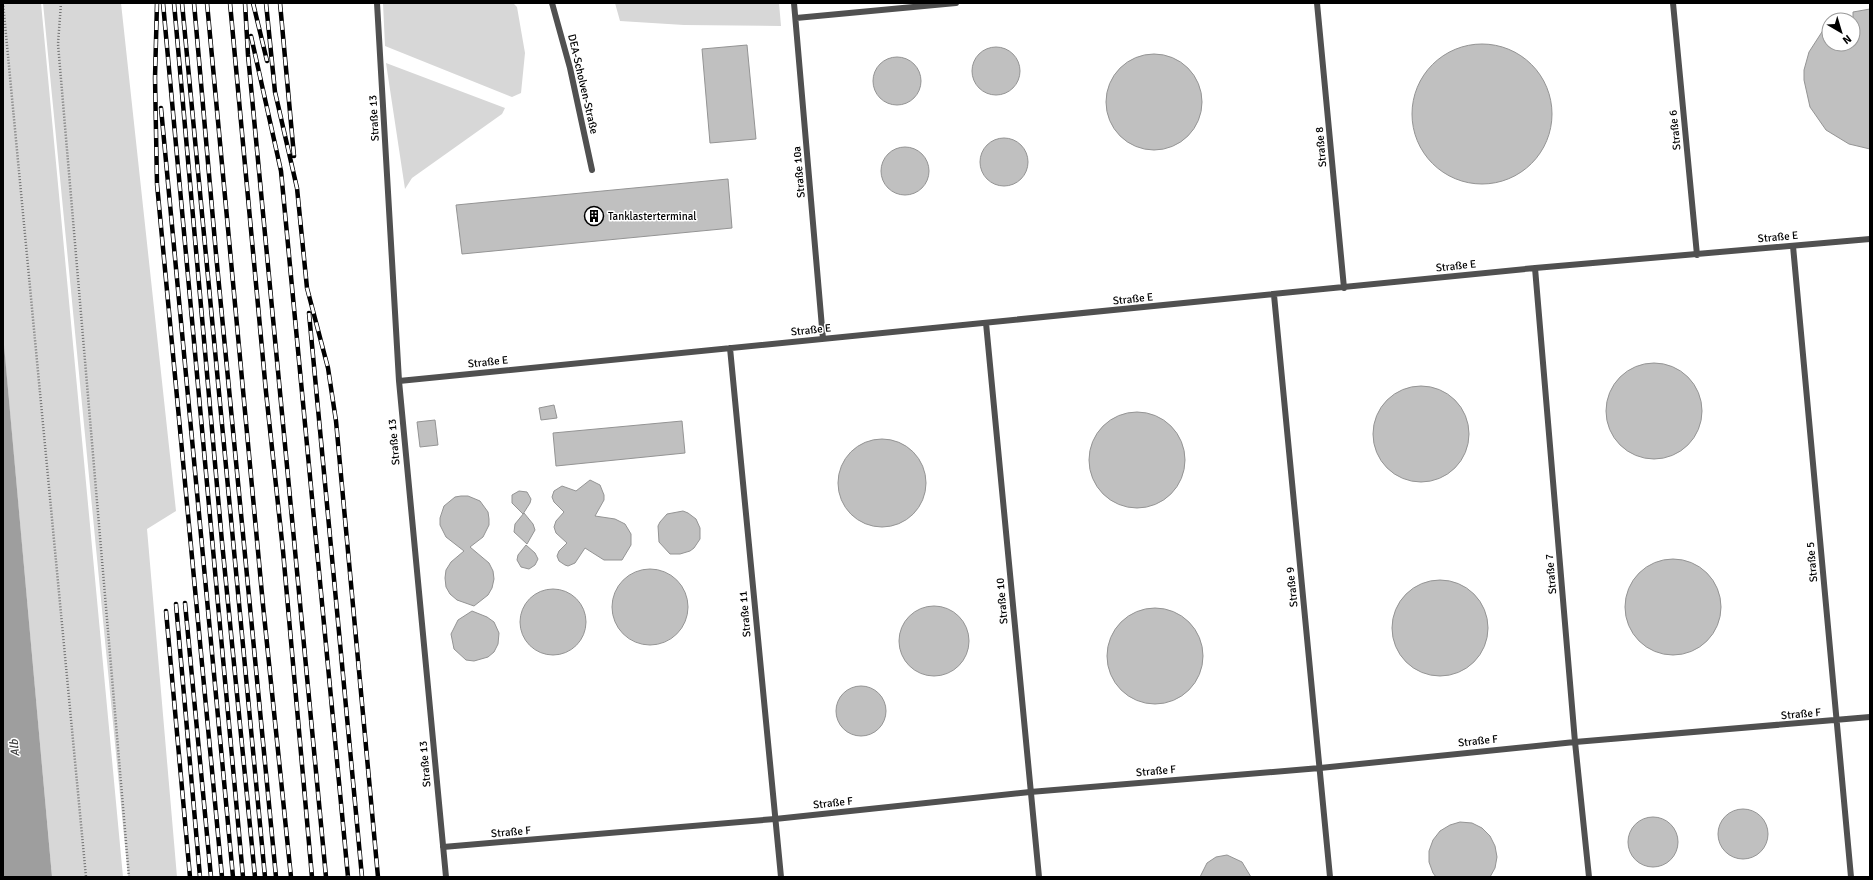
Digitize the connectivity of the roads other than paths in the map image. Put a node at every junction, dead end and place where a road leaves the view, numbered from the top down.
1 (378, 3) edge
2 (552, 3) edge
3 (794, 3) edge
4 (956, 3) edge
5 (1317, 3) edge
6 (1673, 3) edge
7 (796, 18) junction
8 (592, 170) dead end
9 (1870, 239) edge
10 (1793, 246) junction
11 (1698, 255) junction
12 (1534, 268) junction
13 (1344, 288) junction
14 (1274, 295) junction
15 (986, 323) junction
16 (823, 339) junction
17 (730, 348) junction
18 (399, 381) junction
19 (1870, 717) edge
20 (1837, 721) junction
21 (1575, 742) junction
22 (1320, 768) junction
23 (1030, 792) junction
24 (775, 819) junction
25 (443, 847) junction
26 (446, 877) edge
27 (780, 877) edge
28 (1039, 877) edge
29 (1330, 877) edge
30 (1589, 877) edge
31 (1852, 877) edge

1 - 18 lane, Straße 13
2 - 8 lane, DEA-Scholven-Straße
3 - 7 lane, Straße 10a
4 - 7 lane
5 - 13 lane, Straße 8
6 - 11 lane, Straße 6
7 - 16 lane, Straße 10a
9 - 10 lane, Straße E
10 - 11 lane, Straße E
10 - 20 lane, Straße 5
11 - 12 lane, Straße E
12 - 13 lane, Straße E
12 - 21 lane, Straße 7
13 - 14 lane, Straße E
14 - 15 lane, Straße E
14 - 22 lane, Straße 9
15 - 16 lane, Straße E
15 - 23 lane, Straße 10
16 - 17 lane, Straße E
17 - 18 lane, Straße E
17 - 24 lane, Straße 11
18 - 25 lane, Straße 13
19 - 20 lane, Straße F
20 - 21 lane, Straße F
20 - 31 lane, Straße 5
21 - 22 lane, Straße F
21 - 30 lane, Straße 7
22 - 23 lane, Straße F
22 - 29 lane, Straße 9
23 - 24 lane, Straße F
23 - 28 lane, Straße 10
24 - 25 lane, Straße F
24 - 27 lane, Straße 11
25 - 26 lane, Straße 13

